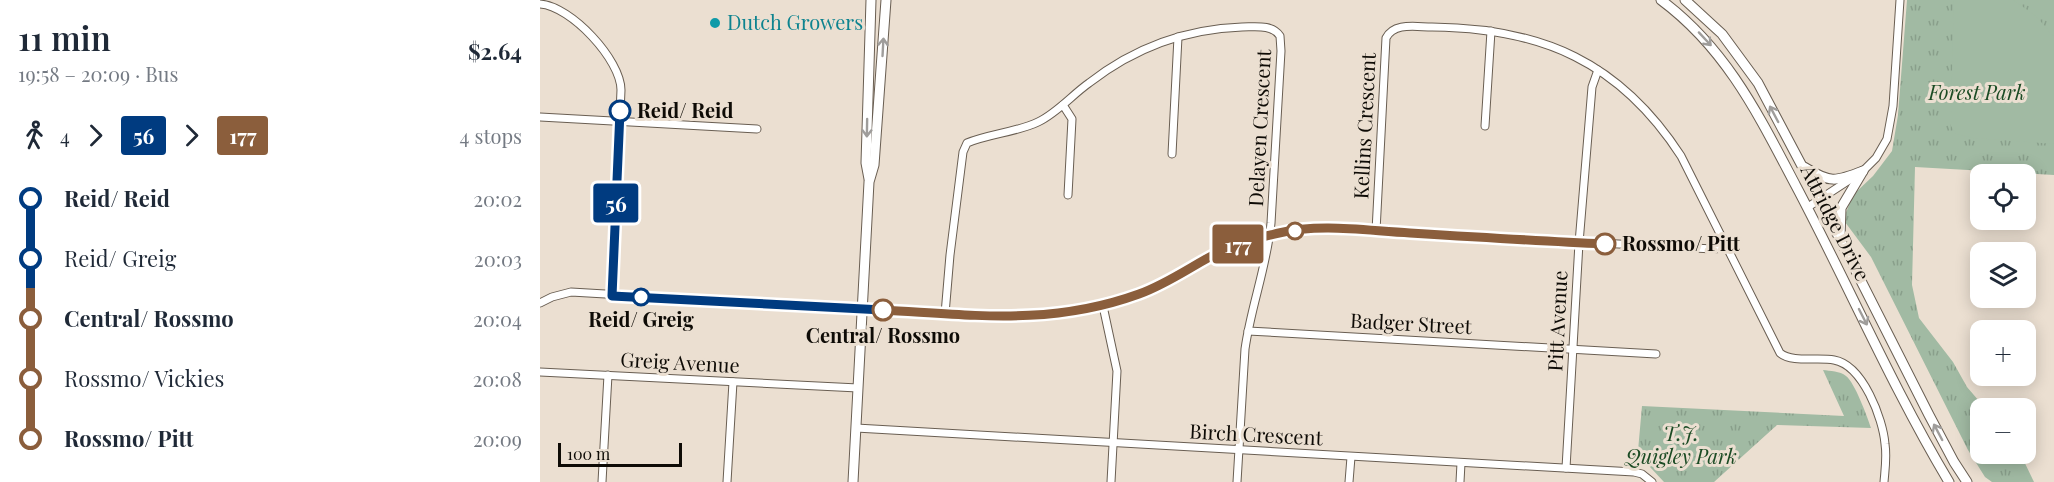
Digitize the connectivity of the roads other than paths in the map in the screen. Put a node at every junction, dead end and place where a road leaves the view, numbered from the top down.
1 (871, 0) edge
2 (886, 0) edge
3 (1661, 0) edge
4 (1685, 0) edge
5 (1900, 0) edge
6 (540, 4) edge
7 (1491, 31) junction
8 (1178, 37) junction
9 (1598, 70) junction
10 (1063, 105) junction
11 (540, 117) edge
12 (620, 122) junction
13 (1485, 126) dead end
14 (757, 129) dead end
15 (1172, 154) dead end
16 (1802, 165) junction
17 (1863, 171) junction
18 (869, 182) junction
19 (1068, 195) dead end
20 (1820, 200) junction
21 (1808, 207) junction
22 (1376, 231) junction
23 (1269, 236) junction
24 (1840, 240) junction
25 (1579, 243) junction
26 (1725, 248) junction
27 (612, 296) junction
28 (540, 303) edge
29 (1103, 306) junction
30 (862, 309) junction
31 (945, 314) junction
32 (1248, 331) junction
33 (1573, 350) junction
34 (1656, 354) dead end
35 (540, 372) edge
36 (608, 375) junction
37 (733, 382) junction
38 (858, 388) junction
39 (856, 428) junction
40 (1113, 444) junction
41 (1238, 451) junction
42 (1351, 457) junction
43 (1461, 463) junction
44 (1566, 468) junction
45 (602, 482) edge
46 (727, 482) edge
47 (853, 482) edge
48 (1111, 482) edge
49 (1237, 482) edge
50 (1349, 482) edge
51 (1460, 482) edge
52 (1652, 482) edge
53 (1884, 482) edge
54 (1949, 482) edge
55 (1967, 482) edge

1 -> 18 main road
18 -> 2 main road
3 -> 21 main road, Attridge Drive
16 -> 4 main road, Attridge Drive
5 - 17 street
6 - 12 street
7 - 9 street, Kellins Crescent
7 - 13 street
7 - 22 street, Kellins Crescent
8 - 10 street, Delayen Crescent
8 - 15 street
8 - 23 street, Delayen Crescent
9 - 25 street, Pitt Avenue
9 - 26 street, Kellins Crescent
10 - 19 street
10 - 31 street, Delayen Crescent
11 - 12 street
12 - 14 street
12 - 27 street
16 - 17 main road
16 - 20 main road, Attridge Drive
17 - 20 street
17 - 24 main road
18 - 30 main road
20 - 21 street
20 - 24 main road, Attridge Drive
21 -> 54 main road, Attridge Drive
22 - 23 street
22 - 25 street
23 - 29 street
23 - 32 street
55 -> 24 main road, Attridge Drive
25 - 26 street
25 - 33 street, Pitt Avenue
26 - 53 street, Kellins Crescent
27 - 28 street
27 - 30 street
29 - 31 street
29 - 40 street
30 - 31 street
30 - 38 main road
32 - 33 street, Badger Street
32 - 41 street
33 - 34 street, Badger Street
33 - 44 street, Pitt Avenue
35 - 36 street
36 - 37 street, Greig Avenue
36 - 45 street, Greig Avenue
37 - 38 street, Greig Avenue
37 - 46 street
38 - 39 main road
39 - 40 street, Birch Crescent
39 - 47 main road
40 - 41 street, Birch Crescent
40 - 48 street
41 - 42 street, Birch Crescent
41 - 49 street
42 - 43 street, Birch Crescent
42 - 50 street
43 - 44 street, Birch Crescent
43 - 51 street
44 - 52 street, Birch Crescent

